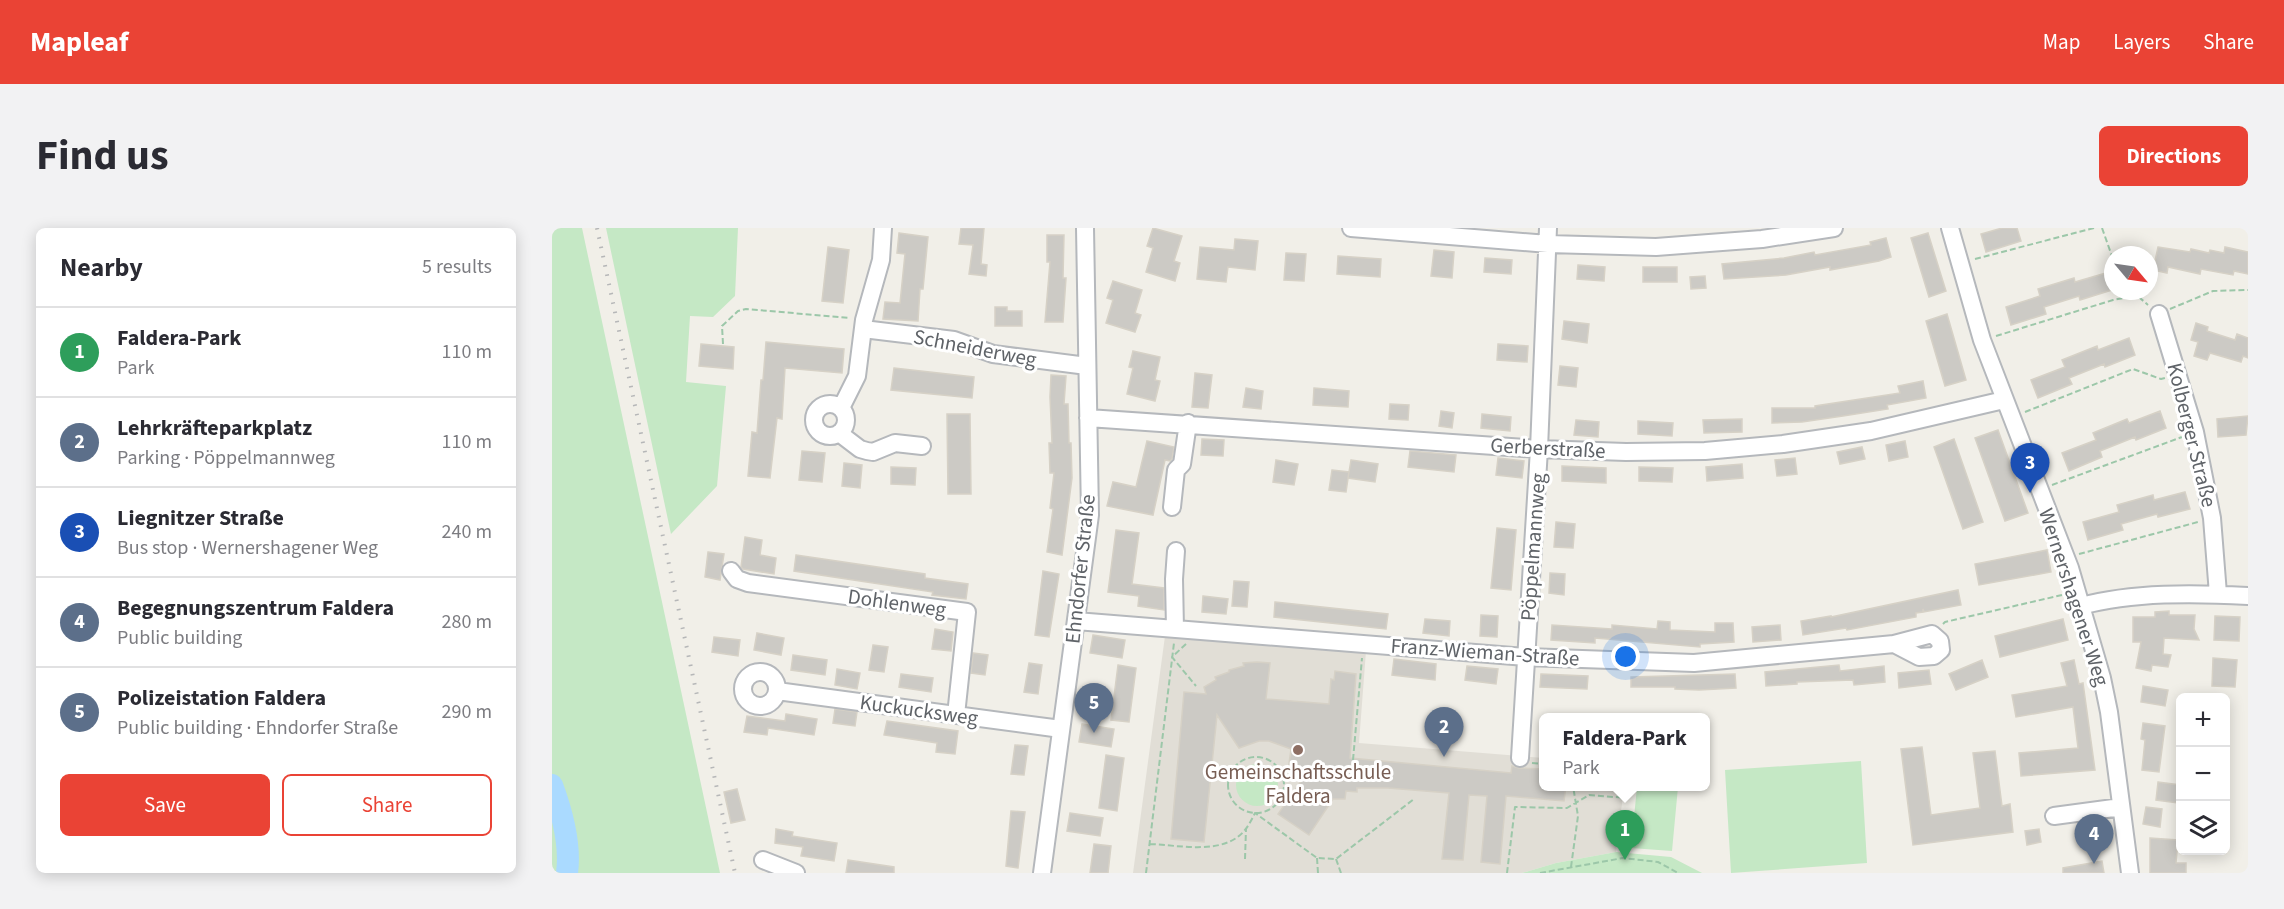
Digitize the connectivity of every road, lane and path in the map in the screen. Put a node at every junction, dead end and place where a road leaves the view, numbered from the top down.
1 (883, 228) edge
2 (1084, 228) edge
3 (1351, 228) edge
4 (1834, 228) edge
5 (1950, 228) edge
6 (2094, 228) edge
7 (2102, 228) edge
8 (1548, 236) edge
9 (2108, 246) edge
10 (1959, 263) junction
11 (2248, 290) edge
12 (2113, 300) edge
13 (2140, 300) edge
14 (2159, 314) junction
15 (863, 325) junction
16 (1982, 340) junction
17 (723, 344) dead end
18 (1087, 366) junction
19 (2178, 375) junction
20 (2004, 400) junction
21 (841, 408) junction
22 (2011, 417) junction
23 (1088, 418) junction
24 (1188, 423) junction
25 (2195, 432) junction
26 (839, 433) junction
27 (922, 446) dead end
28 (1539, 448) junction
29 (2039, 489) junction
30 (1172, 507) dead end
31 (2212, 518) junction
32 (1176, 551) dead end
33 (2066, 558) junction
34 (731, 571) dead end
35 (2218, 594) junction
36 (2248, 596) edge
37 (2079, 598) junction
38 (1076, 621) junction
39 (1175, 629) junction
40 (1200, 631) junction
41 (1932, 634) joint
42 (1363, 644) junction
43 (1172, 657) junction
44 (1526, 657) junction
45 (1196, 686) dead end
46 (777, 691) dead end
47 (956, 715) junction
48 (1061, 729) junction
49 (1520, 758) dead end
50 (1353, 760) dead end
51 (1573, 791) edge
52 (1628, 798) dead end
53 (1414, 799) dead end
54 (1574, 804) junction
55 (2121, 807) junction
56 (1255, 813) junction
57 (2054, 816) dead end
58 (1246, 829) junction
59 (1150, 844) junction
60 (1317, 858) junction
61 (1245, 859) dead end
62 (1336, 859) junction
63 (763, 860) dead end
64 (1571, 867) junction
65 (796, 873) edge
66 (1042, 873) edge
67 (1146, 873) edge
68 (1318, 873) edge
69 (1341, 873) edge
70 (1508, 873) edge
71 (1540, 873) edge
72 (1677, 873) edge
73 (2130, 873) edge

1 - 15 street
2 - 18 street, Ehndorfer Straße
3 - 8 street
4 - 8 street
5 - 10 street, Wernershagener Weg
6 - 10 path
7 - 9 path
8 - 28 street, Pöppelmannweg
10 - 16 street, Wernershagener Weg
11 - 14 path
12 - 16 path
13 - 14 path
14 - 19 street, Kolberger Straße
15 - 17 path
15 - 18 street, Schneiderweg
15 - 21 street
16 - 20 street, Wernershagener Weg
18 - 23 street, Ehndorfer Straße
19 - 22 path
19 - 25 street, Kolberger Straße
20 - 22 street, Wernershagener Weg
20 - 28 street, Gerberstraße
21 - 26 street
21 - 26 street
22 - 29 street, Wernershagener Weg
23 - 24 street, Gerberstraße
23 - 38 street, Ehndorfer Straße
24 - 28 street, Gerberstraße
24 - 30 street
25 - 29 path
25 - 31 street, Kolberger Straße
26 - 27 street
28 - 44 street, Pöppelmannweg
29 - 33 street, Wernershagener Weg
31 - 33 path
31 - 35 street, Kolberger Straße
32 - 39 street
33 - 37 street, Wernershagener Weg
34 - 47 street, Dohlenweg
35 - 36 street
35 - 37 street
37 - 41 path
37 - 55 street, Wernershagener Weg
38 - 39 street, Franz-Wieman-Straße
38 - 48 street, Ehndorfer Straße
39 - 40 street, Franz-Wieman-Straße
39 - 43 path
40 - 42 street, Franz-Wieman-Straße
40 - 43 path
41 - 44 street, Franz-Wieman-Straße
42 - 44 street, Franz-Wieman-Straße
42 - 50 path
43 - 45 path
43 - 59 path
44 - 49 street, Pöppelmannweg
46 - 47 street, Kuckucksweg
47 - 48 street, Kuckucksweg
48 - 66 street, Ehndorfer Straße
51 - 54 path
52 - 54 path
53 - 62 path
54 - 64 path
54 - 70 path
55 - 57 street
55 - 73 street, Wernershagener Weg
56 - 56 path
56 - 58 path
56 - 60 path
58 - 59 path
58 - 61 path
59 - 67 path
60 - 62 path
60 - 68 path
62 - 69 path
63 - 65 street
64 - 71 path
64 - 72 path

